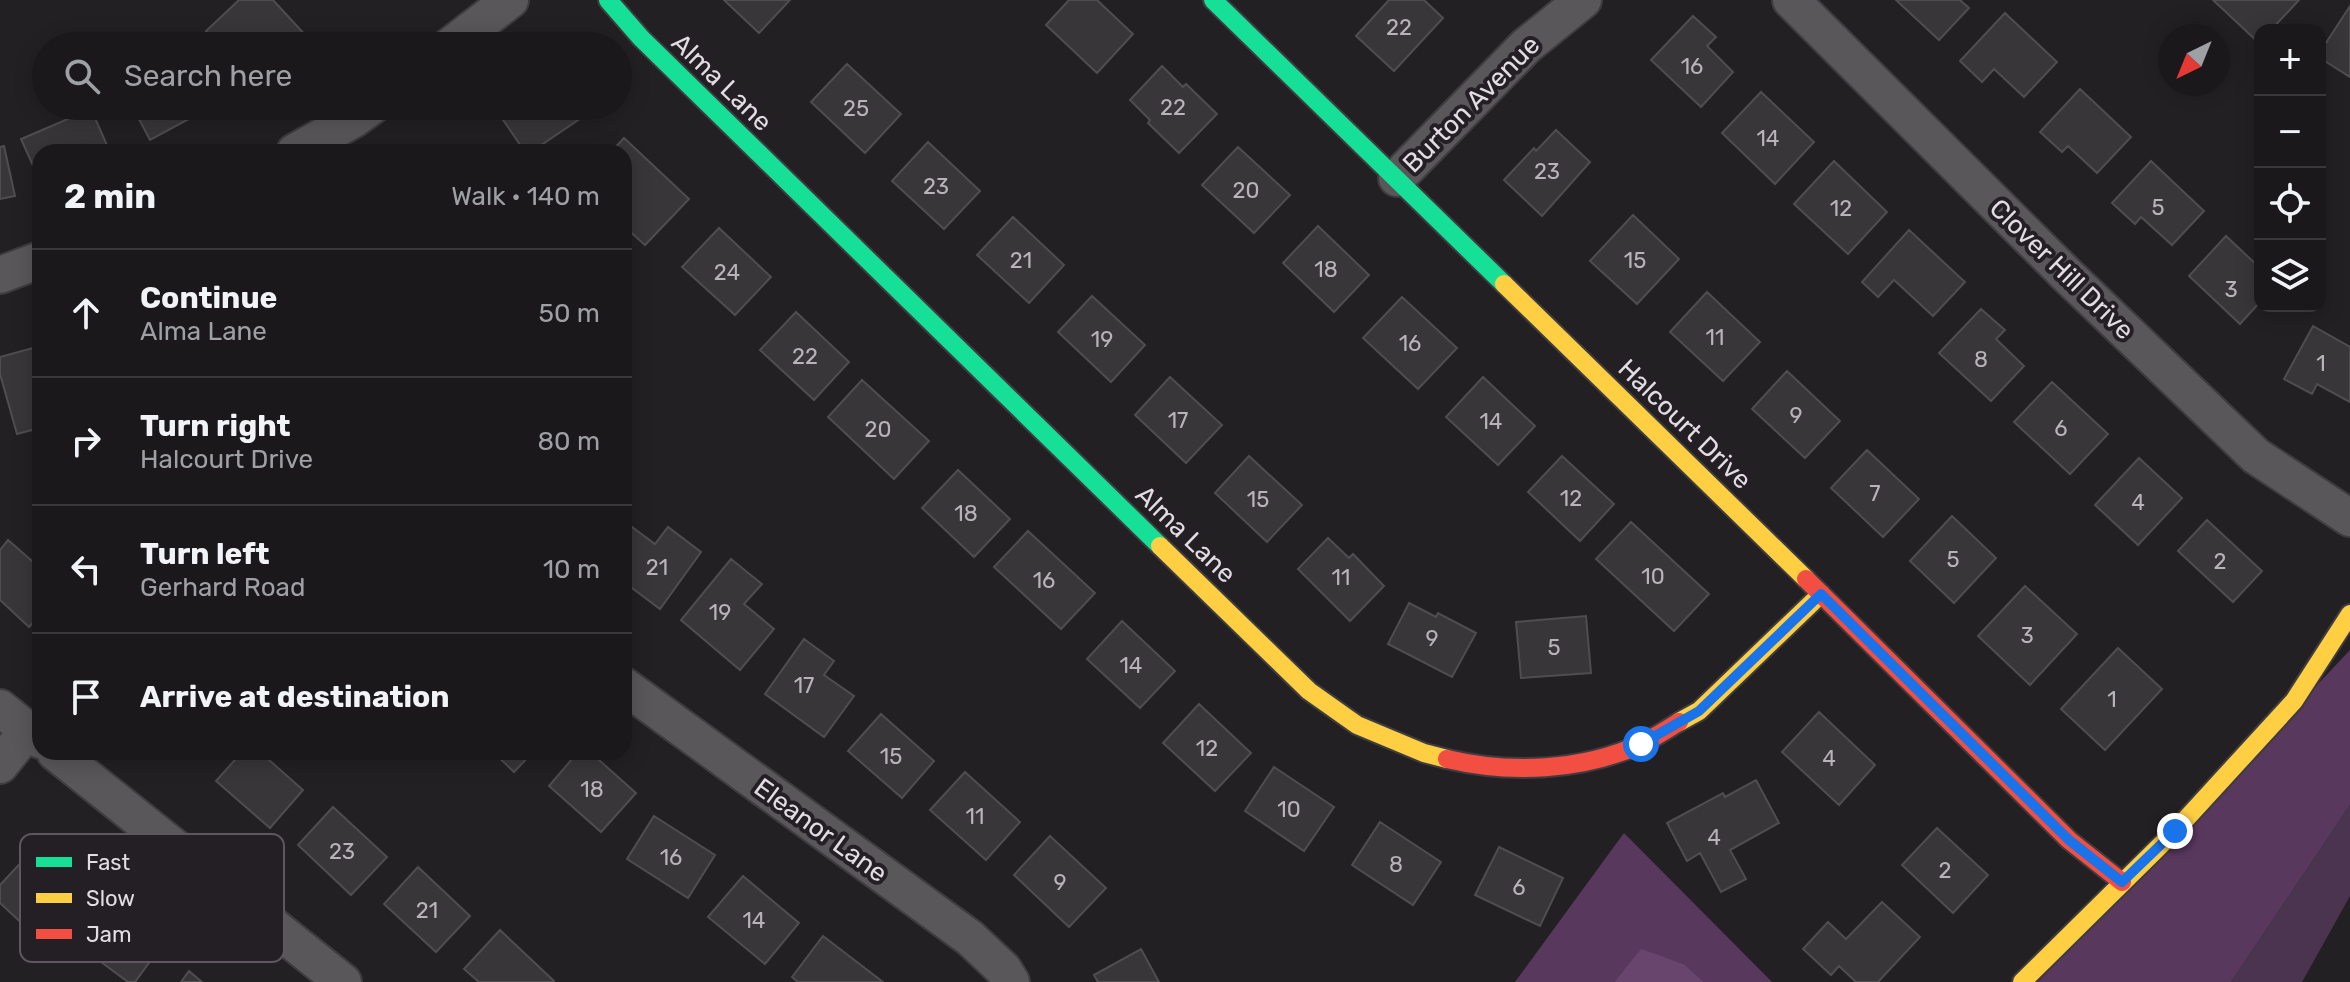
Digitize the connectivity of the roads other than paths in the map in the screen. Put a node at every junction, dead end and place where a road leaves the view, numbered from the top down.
1 (510, 0) edge
2 (608, 0) edge
3 (1213, 0) edge
4 (1583, 0) edge
5 (1791, 0) edge
6 (468, 32) edge
7 (352, 120) edge
8 (309, 144) edge
9 (1397, 178) junction
10 (32, 263) edge
11 (0, 275) edge
12 (2350, 518) edge
13 (1821, 594) junction
14 (2350, 614) edge
15 (632, 692) edge
16 (31, 733) edge
17 (65, 760) edge
18 (0, 765) edge
19 (158, 834) edge
20 (2122, 882) junction
21 (284, 935) edge
22 (343, 982) edge
23 (1011, 982) edge
24 (2022, 982) edge

1 - 6 street
2 - 13 street, Alma Lane
3 - 9 street, Halcourt Drive
4 - 9 street, Burton Avenue
5 - 12 street, Clover Hill Drive
7 - 8 street
9 - 13 street, Halcourt Drive
10 - 11 street
13 - 20 street, Halcourt Drive
14 - 20 street
15 - 23 street, Eleanor Lane
16 - 18 street
17 - 19 street
20 - 24 street
21 - 22 street

